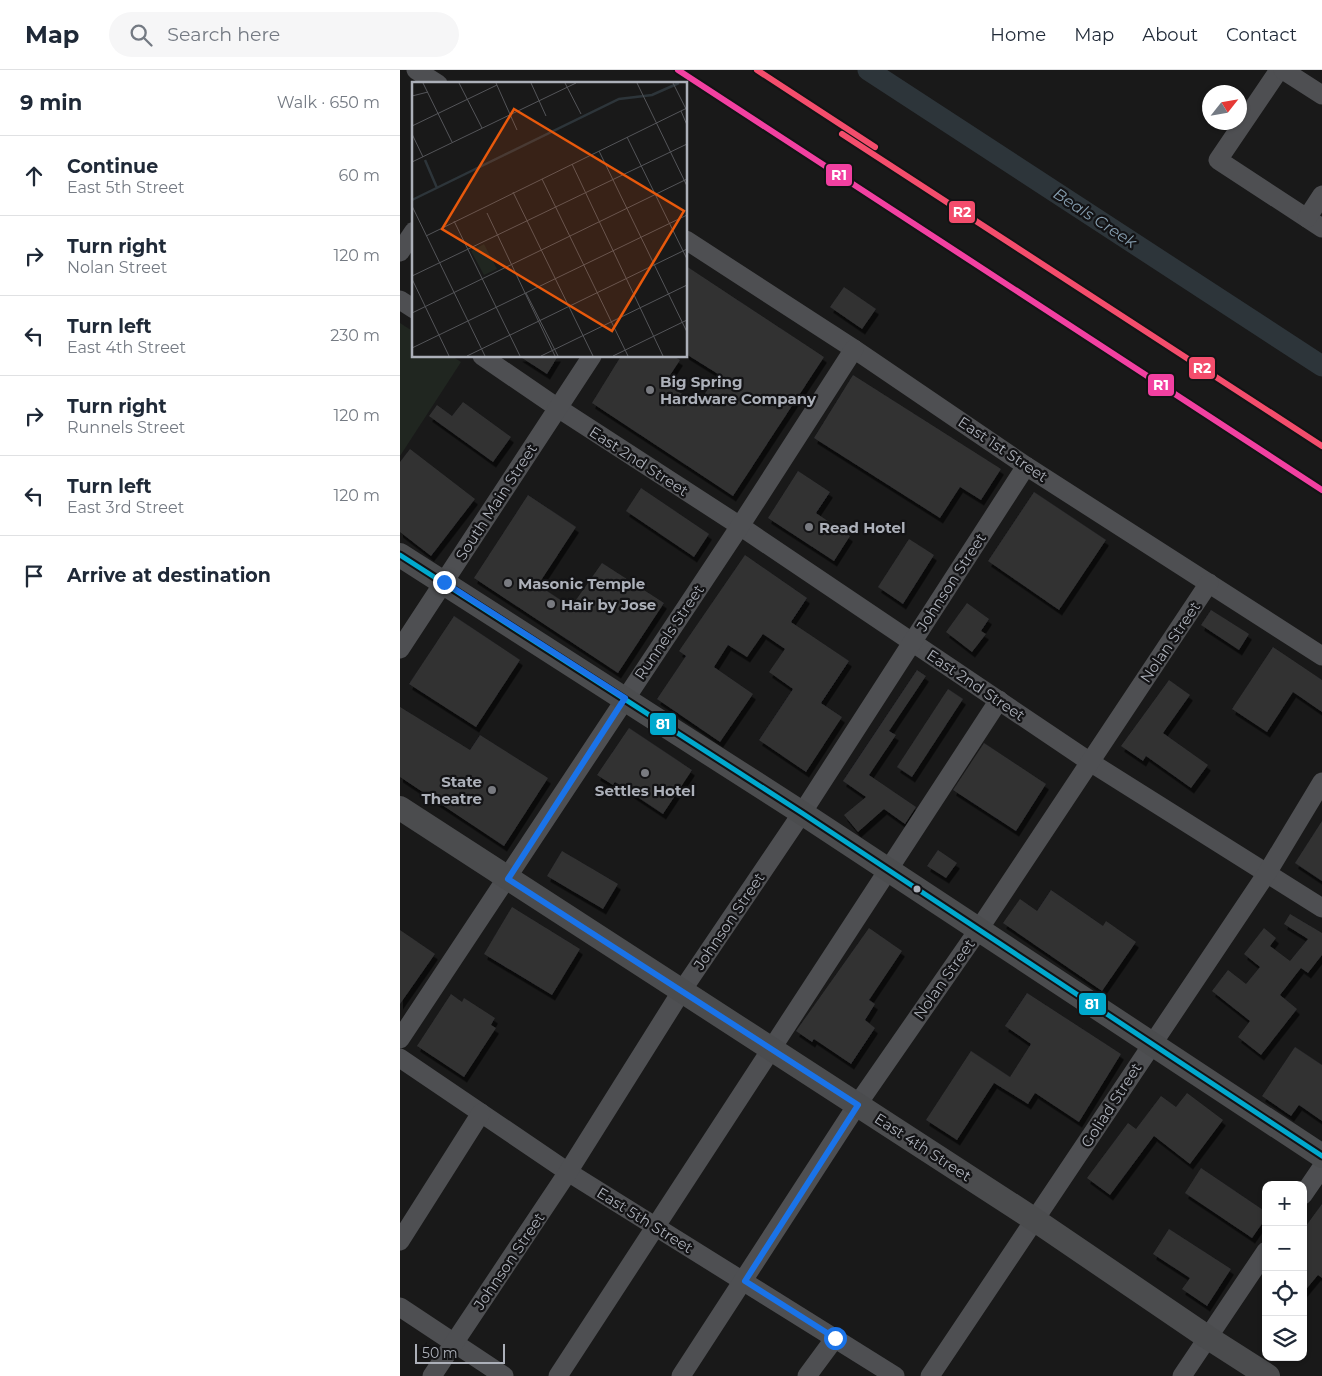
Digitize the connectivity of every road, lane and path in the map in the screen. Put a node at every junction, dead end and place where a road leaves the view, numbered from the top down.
1 (416, 70) edge
2 (1281, 70) edge
3 (435, 82) edge
4 (1322, 95) edge
5 (1322, 195) edge
6 (1314, 223) edge
7 (412, 234) edge
8 (688, 241) edge
9 (400, 252) edge
10 (400, 300) edge
11 (412, 308) edge
12 (854, 349) junction
13 (485, 358) edge
14 (591, 358) edge
15 (558, 408) junction
16 (1026, 466) junction
17 (740, 526) junction
18 (400, 554) edge
19 (444, 582) junction
20 (1210, 583) junction
21 (912, 642) junction
22 (400, 649) edge
23 (1322, 656) edge
24 (625, 698) junction
25 (999, 700) junction
26 (1090, 762) junction
27 (1322, 782) edge
28 (400, 808) edge
29 (802, 813) junction
30 (888, 870) junction
31 (1267, 873) junction
32 (508, 879) junction
33 (1322, 908) edge
34 (979, 929) junction
35 (681, 992) junction
36 (400, 1039) edge
37 (1151, 1045) junction
38 (771, 1049) junction
39 (400, 1058) edge
40 (858, 1105) junction
41 (481, 1113) junction
42 (1322, 1156) edge
43 (1322, 1167) edge
44 (568, 1172) junction
45 (1307, 1189) edge
46 (1035, 1220) junction
47 (656, 1226) junction
48 (400, 1240) edge
49 (1262, 1256) edge
50 (745, 1281) junction
51 (400, 1307) edge
52 (1207, 1337) junction
53 (835, 1338) junction
54 (454, 1344) junction
55 (432, 1376) edge
56 (504, 1376) edge
57 (558, 1376) edge
58 (681, 1376) edge
59 (807, 1376) edge
60 (895, 1376) edge
61 (930, 1376) edge
62 (1182, 1376) edge
63 (1268, 1376) edge

1 - 3 street
2 - 4 street
2 - 6 street
5 - 6 street
7 - 9 street
8 - 12 street, East 1st Street
10 - 11 street
12 - 16 street, East 1st Street
12 - 17 street, Runnels Street
13 - 15 street, East 2nd Street
14 - 15 street, South Main Street
15 - 17 street, East 2nd Street
15 - 19 street, South Main Street
16 - 20 street, East 1st Street
16 - 21 street, Johnson Street
17 - 21 street, East 2nd Street
17 - 24 street, Runnels Street
18 - 19 main road
19 - 22 street, South Main Street
19 - 24 main road
20 - 23 street, East 1st Street
20 - 26 street, Nolan Street
21 - 25 street, East 2nd Street
21 - 29 street, Johnson Street
24 - 29 main road
24 - 32 street, Runnels Street
25 - 26 street, East 2nd Street
25 - 30 street
26 - 31 street, East 2nd Street
26 - 34 street, Nolan Street
27 - 31 street, Goliad Street
28 - 32 main road, East 4th Street
29 - 30 main road
29 - 35 street, Johnson Street
30 - 34 main road
30 - 38 street
31 - 33 street, East 2nd Street
31 - 37 street, Goliad Street
32 - 35 main road, East 4th Street
32 - 36 street, Runnels Street
34 - 37 main road
34 - 40 street, Nolan Street
35 - 38 main road, East 4th Street
35 - 44 street, Johnson Street
37 - 42 main road
37 - 46 street, Goliad Street
38 - 40 main road, East 4th Street
38 - 47 street
39 - 41 street, East 5th Street
40 - 46 main road, East 4th Street
40 - 50 street, Nolan Street
41 - 44 street, East 5th Street
41 - 48 street
43 - 45 street
44 - 47 street, East 5th Street
44 - 54 street, Johnson Street
46 - 52 main road, East 4th Street
46 - 61 street, Goliad Street
47 - 50 street, East 5th Street
47 - 57 street
49 - 52 street
50 - 53 street, East 5th Street
50 - 58 street, Nolan Street
51 - 54 street
52 - 62 street
52 - 63 main road, East 4th Street
53 - 59 street
53 - 60 street, East 5th Street
54 - 55 street, Johnson Street
54 - 56 street

